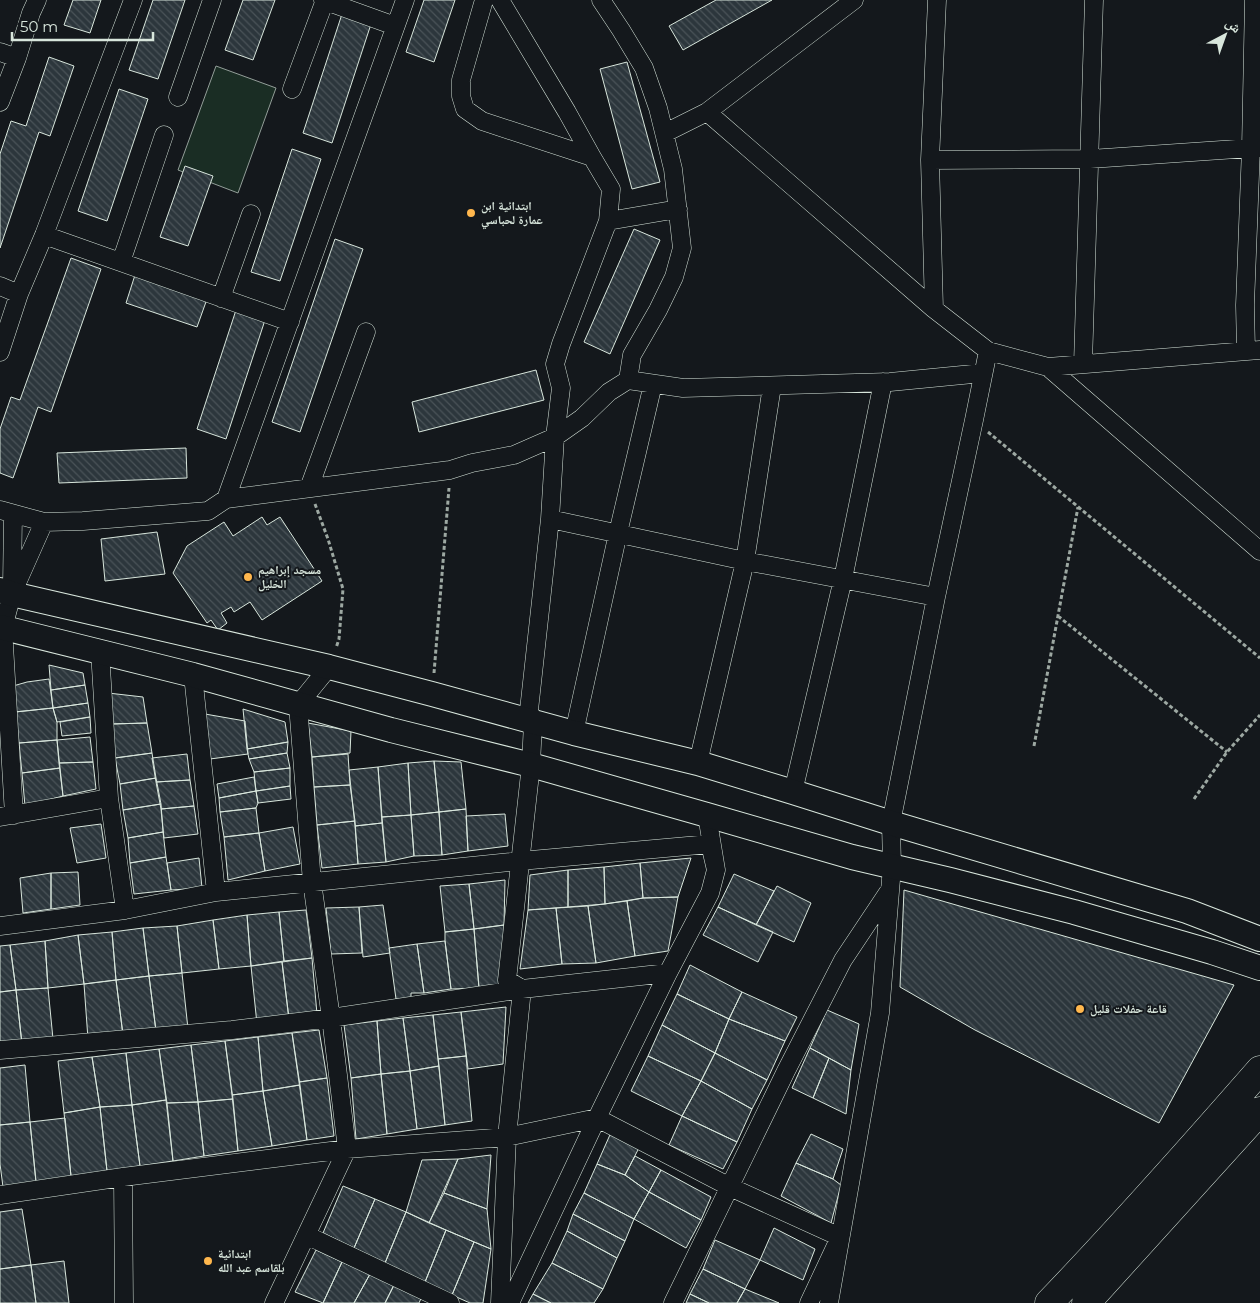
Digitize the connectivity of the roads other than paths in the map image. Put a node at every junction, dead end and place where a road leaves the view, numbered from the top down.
1 (133, 0) edge
2 (212, 0) edge
3 (324, 0) edge
4 (405, 0) edge
5 (484, 0) edge
6 (500, 0) edge
7 (601, 0) edge
8 (854, 0) edge
9 (937, 0) edge
10 (1094, 0) edge
11 (1254, 0) edge
12 (29, 4) edge
13 (395, 26) junction
14 (0, 52) edge
15 (17, 58) junction
16 (292, 89) dead end
17 (178, 97) dead end
18 (0, 102) edge
19 (707, 112) junction
20 (665, 133) junction
21 (164, 135) dead end
22 (1255, 148) edge
23 (592, 157) junction
24 (1090, 159) junction
25 (930, 160) junction
26 (678, 209) junction
27 (250, 214) dead end
28 (608, 221) junction
29 (44, 235) junction
30 (121, 262) junction
31 (0, 286) edge
32 (19, 294) junction
33 (221, 298) junction
34 (934, 309) junction
35 (290, 322) junction
36 (366, 332) dead end
37 (988, 351) junction
38 (1253, 351) edge
39 (0, 352) edge
40 (1083, 364) junction
41 (1048, 367) junction
42 (983, 373) junction
43 (628, 380) junction
44 (883, 382) junction
45 (653, 384) junction
46 (772, 386) junction
47 (555, 437) junction
48 (309, 488) junction
49 (226, 499) junction
50 (6, 512) edge
51 (550, 519) junction
52 (44, 522) junction
53 (618, 532) junction
54 (1260, 551) edge
55 (745, 561) junction
56 (843, 579) junction
57 (6, 592) edge
58 (936, 597) junction
59 (2, 628) edge
60 (100, 652) junction
61 (329, 667) junction
62 (193, 675) junction
63 (298, 705) junction
64 (532, 722) junction
65 (574, 733) junction
66 (698, 763) junction
67 (531, 765) junction
68 (793, 792) junction
69 (109, 798) junction
70 (707, 814) junction
71 (7, 816) edge
72 (891, 823) junction
73 (520, 861) junction
74 (892, 867) junction
75 (716, 870) junction
76 (312, 882) junction
77 (889, 891) junction
78 (216, 892) junction
79 (125, 910) junction
80 (0, 926) edge
81 (1260, 939) edge
82 (1260, 968) edge
83 (668, 973) junction
84 (522, 989) junction
85 (331, 1018) junction
86 (0, 1050) edge
87 (1260, 1070) edge
88 (1260, 1111) edge
89 (598, 1118) junction
90 (507, 1136) junction
91 (347, 1149) junction
92 (123, 1177) junction
93 (730, 1187) junction
94 (0, 1196) edge
95 (306, 1235) junction
96 (840, 1237) junction
97 (124, 1303) edge
98 (274, 1303) edge
99 (450, 1303) edge
100 (500, 1303) edge
101 (510, 1303) edge
102 (674, 1303) edge
103 (809, 1303) edge
104 (829, 1303) edge
105 (1049, 1303) edge
106 (1086, 1303) edge

1 - 29 street
2 - 17 street
3 - 13 street
3 - 16 street
4 - 13 street
5 - 23 street
6 - 23 street
7 - 20 street
8 - 19 street
9 - 25 street
10 - 24 street
11 - 22 street
12 - 15 street
13 - 35 street
14 - 15 street
15 - 18 street
19 - 20 street
19 - 34 street
20 - 26 street
21 - 30 street
22 - 24 street
22 - 38 street
23 - 28 street
24 - 25 street
24 - 40 street
25 - 34 street
26 - 28 street
26 - 43 street
27 - 33 street
28 - 47 street
29 - 30 street
29 - 32 street
30 - 33 street
31 - 32 street
32 - 39 street
33 - 35 street
34 - 37 street
35 - 49 street
36 - 48 street
37 - 41 street
37 - 42 street
38 - 40 street
40 - 41 street
41 - 54 street
42 - 44 street
42 - 58 street
43 - 45 street
43 - 47 street
44 - 46 street
44 - 56 street
45 - 46 street
45 - 53 street
46 - 55 street
47 - 48 street
47 - 51 street
48 - 49 street
49 - 52 street
50 - 52 street
50 - 57 street
51 - 53 street
51 - 64 street
52 - 57 street
53 - 55 street
53 - 65 street
55 - 56 street
55 - 66 street
56 - 58 street
56 - 68 street
57 - 59 street
57 - 61 main road
58 - 72 street
59 - 60 main road
59 - 71 street
60 - 62 main road
60 - 69 street
61 - 63 street
61 - 64 main road
62 - 63 main road
62 - 78 street
63 - 67 main road
63 - 76 street
64 - 65 main road
64 - 67 street
65 - 66 main road
66 - 68 main road
67 - 70 main road
67 - 73 street
68 - 72 main road
69 - 71 street
69 - 79 street
70 - 74 main road
70 - 75 street
72 - 74 street
72 - 81 main road
73 - 75 street
73 - 76 street
73 - 84 street
74 - 77 street
74 - 82 main road
75 - 83 street
76 - 78 street
76 - 85 street
77 - 93 street
77 - 96 street
78 - 79 street
79 - 80 street
83 - 84 street
83 - 89 street
84 - 85 street
84 - 90 street
85 - 86 street
85 - 91 street
87 - 105 highway
88 - 106 highway
89 - 90 street
89 - 93 street
89 - 101 street
90 - 91 street
90 - 100 street
91 - 92 street
91 - 95 street
92 - 94 street
92 - 97 street
93 - 96 street
93 - 102 street
95 - 98 street
95 - 99 street
96 - 103 street
96 - 104 street

